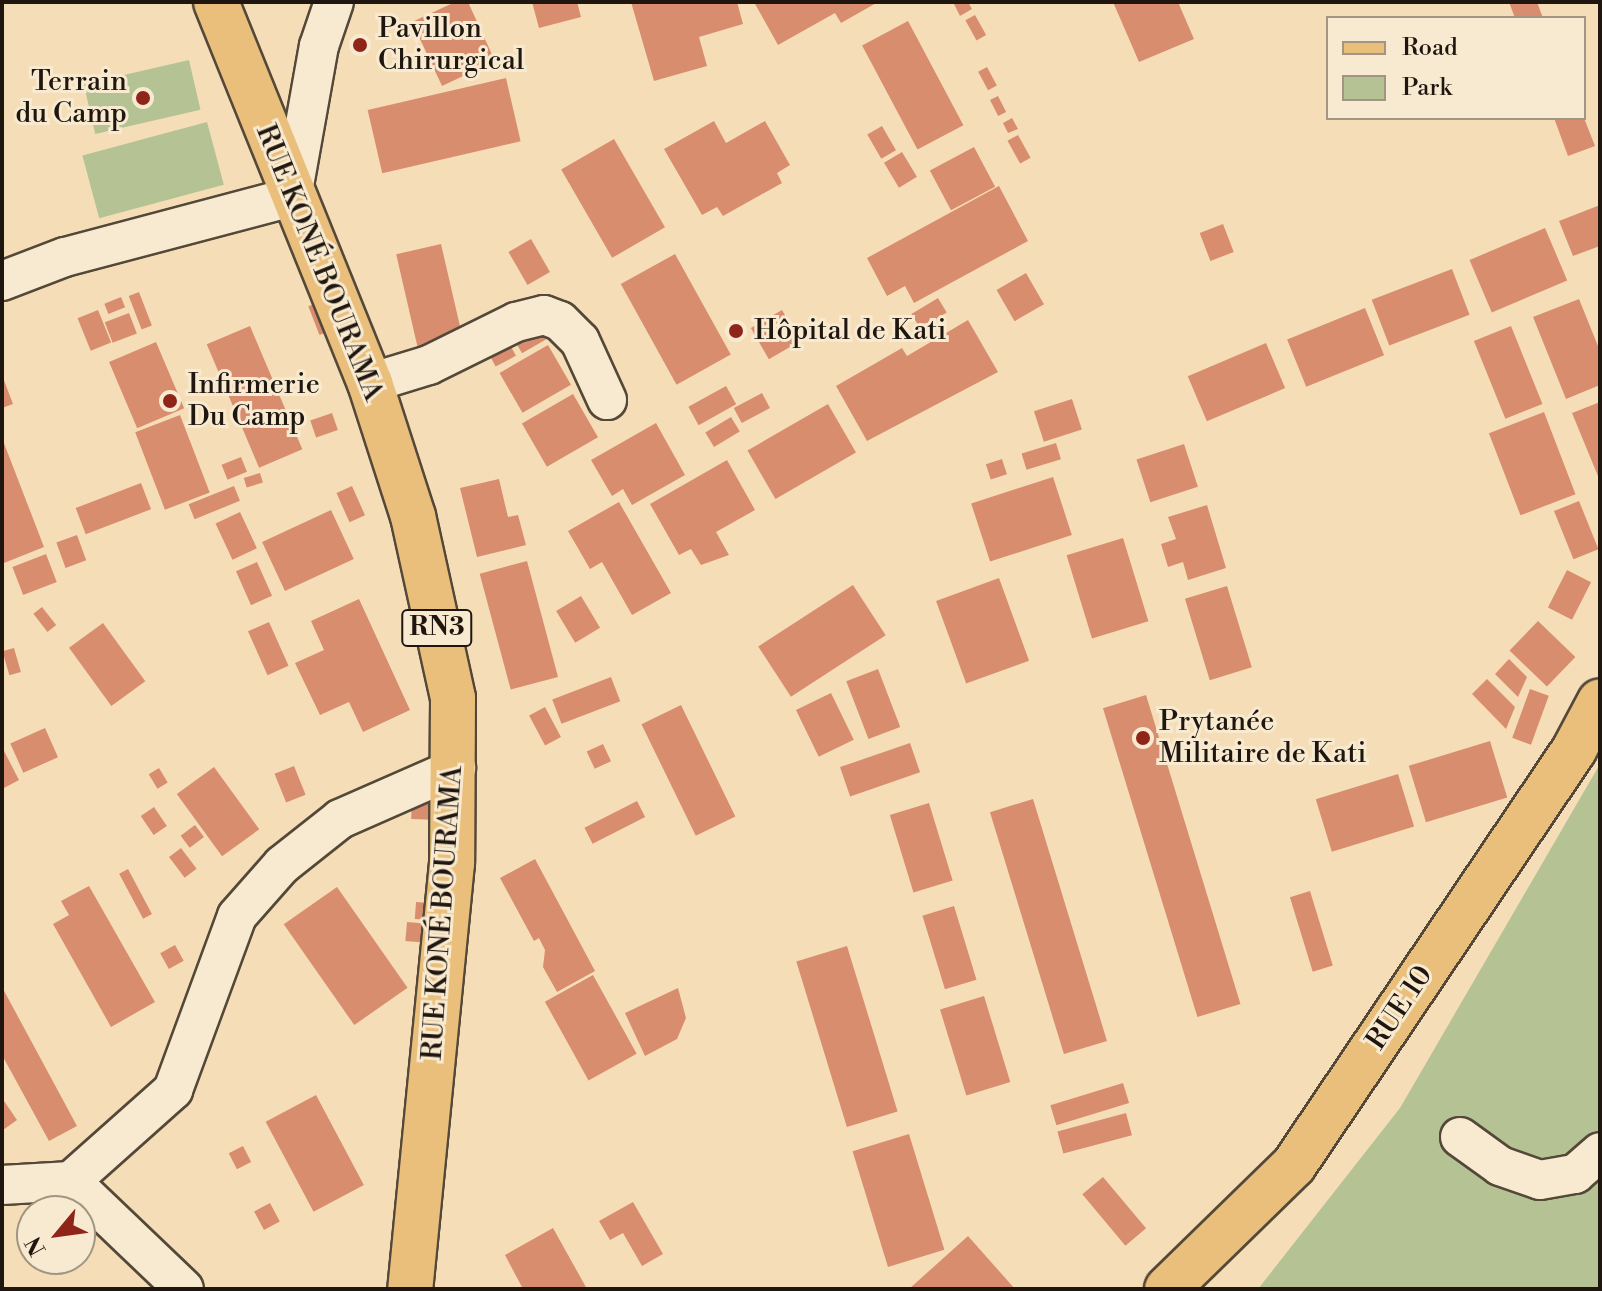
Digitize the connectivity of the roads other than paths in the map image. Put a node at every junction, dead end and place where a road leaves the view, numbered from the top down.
1 (216, 2) edge
2 (334, 2) edge
3 (292, 197) junction
4 (2, 281) edge
5 (370, 383) junction
6 (607, 400) dead end
7 (1600, 701) edge
8 (456, 768) junction
9 (1460, 1137) dead end
10 (1600, 1152) edge
11 (71, 1181) junction
12 (2, 1185) edge
13 (184, 1289) edge
14 (410, 1289) edge
15 (1167, 1289) edge

1 - 3 main road, RUE KONÉ BOURAMA / RN3
2 - 3 street
3 - 4 street
3 - 5 main road, RUE KONÉ BOURAMA / RN3
5 - 6 street
5 - 8 main road, RUE KONÉ BOURAMA / RN3
7 - 15 main road, RUE 10
8 - 11 street
8 - 14 main road, RUE KONÉ BOURAMA / RN3
9 - 10 street
11 - 12 street
11 - 13 street

